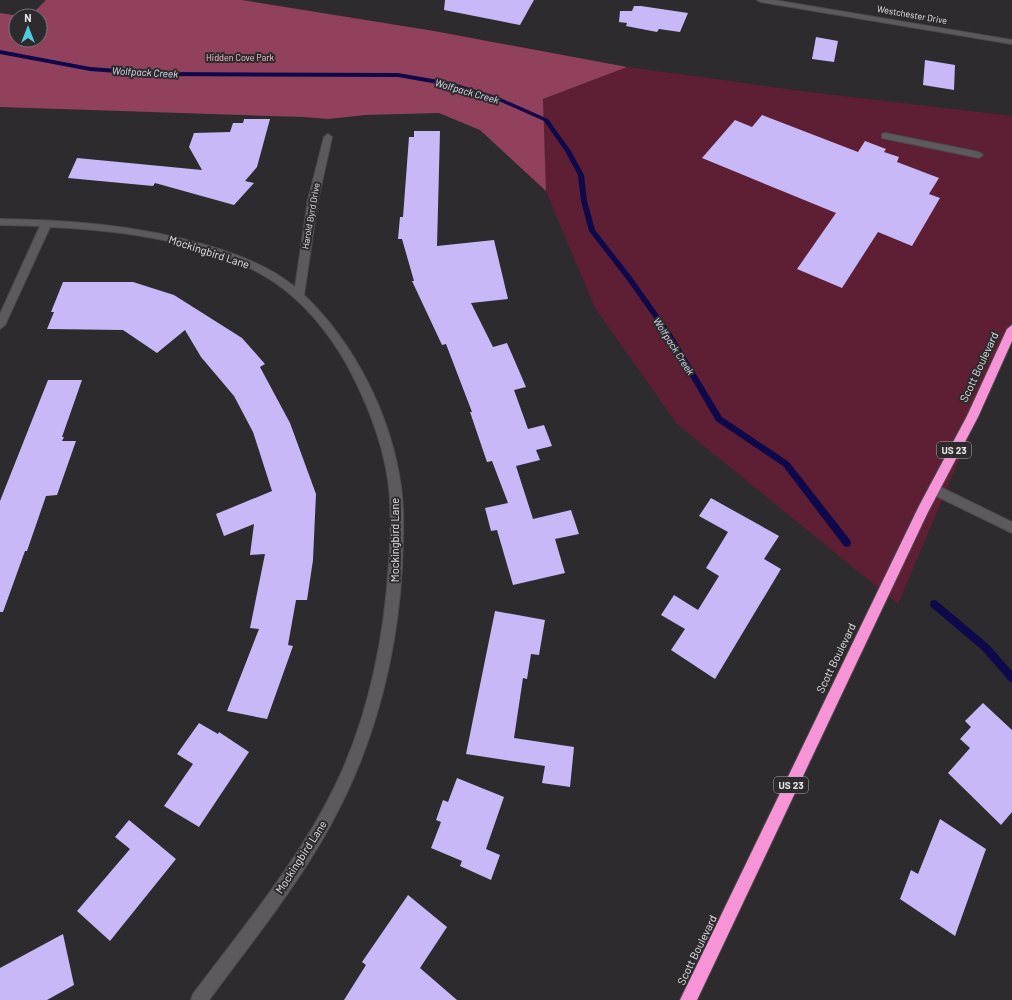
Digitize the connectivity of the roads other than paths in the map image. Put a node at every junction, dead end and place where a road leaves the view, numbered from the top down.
1 (761, 0) edge
2 (1012, 42) edge
3 (885, 136) dead end
4 (328, 137) dead end
5 (979, 155) dead end
6 (0, 222) edge
7 (47, 222) junction
8 (298, 295) junction
9 (0, 325) edge
10 (1012, 329) edge
11 (934, 489) junction
12 (1011, 529) edge
13 (199, 1000) edge
14 (688, 1000) edge

1 - 2 street, Westchester Drive
3 - 5 street
4 - 8 street, Harold Byrd Drive
6 - 7 street, Mockingbird Lane
7 - 8 street, Mockingbird Lane
7 - 9 street
8 - 13 street, Mockingbird Lane
10 - 11 highway, Scott Boulevard / US 23
11 - 12 street
11 - 14 highway, Scott Boulevard / US 23

